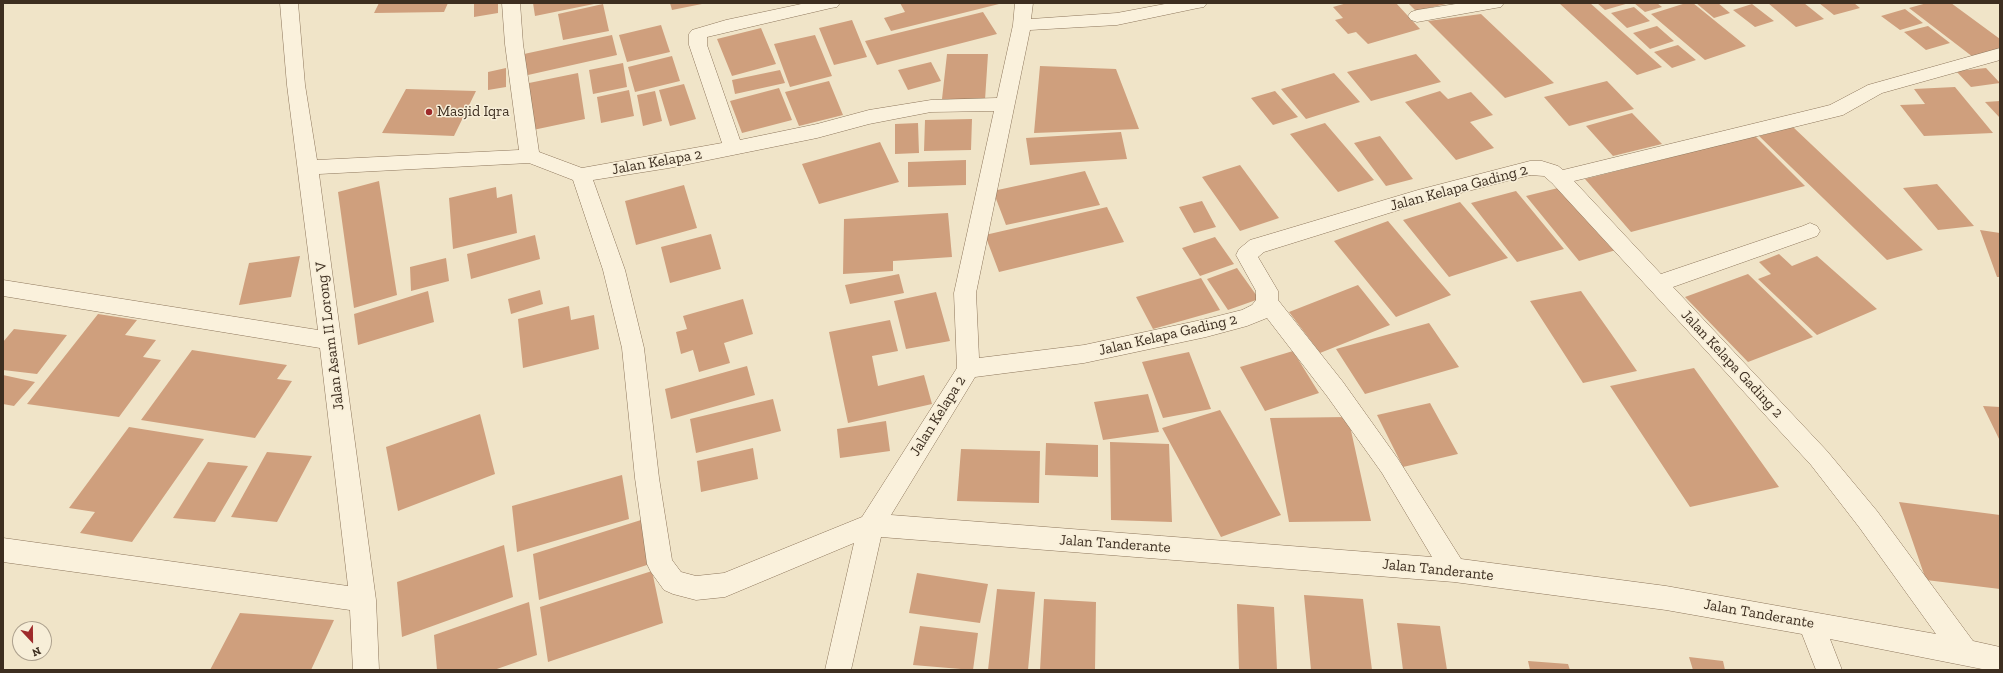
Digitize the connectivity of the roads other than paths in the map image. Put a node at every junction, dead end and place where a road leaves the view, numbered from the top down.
1 (289, 3) edge
2 (511, 3) edge
3 (831, 3) edge
4 (1024, 3) edge
5 (1198, 3) edge
6 (1495, 3) edge
7 (1417, 16) dead end
8 (1022, 25) junction
9 (2000, 54) edge
10 (1005, 104) junction
11 (733, 148) junction
12 (530, 156) junction
13 (308, 167) junction
14 (581, 175) junction
15 (1559, 178) junction
16 (1810, 231) dead end
17 (1658, 284) junction
18 (3, 288) edge
19 (1267, 302) junction
20 (330, 341) junction
21 (968, 369) junction
22 (871, 525) junction
23 (3, 550) edge
24 (1454, 570) junction
25 (363, 600) junction
26 (1811, 622) junction
27 (1966, 652) junction
28 (2000, 660) edge
29 (366, 670) edge
30 (838, 670) edge
31 (1829, 670) edge

1 - 13 street, Jalan Asam II Lorong V
2 - 12 street
3 - 11 street
4 - 8 street, Jalan Kelapa 2
5 - 8 street
6 - 7 street
8 - 10 street, Jalan Kelapa 2
9 - 15 street
10 - 11 street, Jalan Kelapa 2
10 - 21 street, Jalan Kelapa 2
11 - 14 street, Jalan Kelapa 2
12 - 13 street, Jalan Kelapa 2
12 - 14 street, Jalan Kelapa 2
13 - 20 street, Jalan Asam II Lorong V
14 - 22 street
15 - 17 street, Jalan Kelapa Gading 2
15 - 19 street, Jalan Kelapa Gading 2
16 - 17 street
17 - 27 street, Jalan Kelapa Gading 2
18 - 20 street
19 - 21 street, Jalan Kelapa Gading 2
19 - 24 street
20 - 25 street, Jalan Asam II Lorong V
21 - 22 street, Jalan Kelapa 2
22 - 24 street, Jalan Tanderante
22 - 30 street, Jalan Kelapa 2
23 - 25 street
24 - 26 street, Jalan Tanderante
25 - 29 street, Jalan Asam II Lorong V
26 - 27 street, Jalan Tanderante
26 - 31 street
27 - 28 street, Jalan Tanderante

